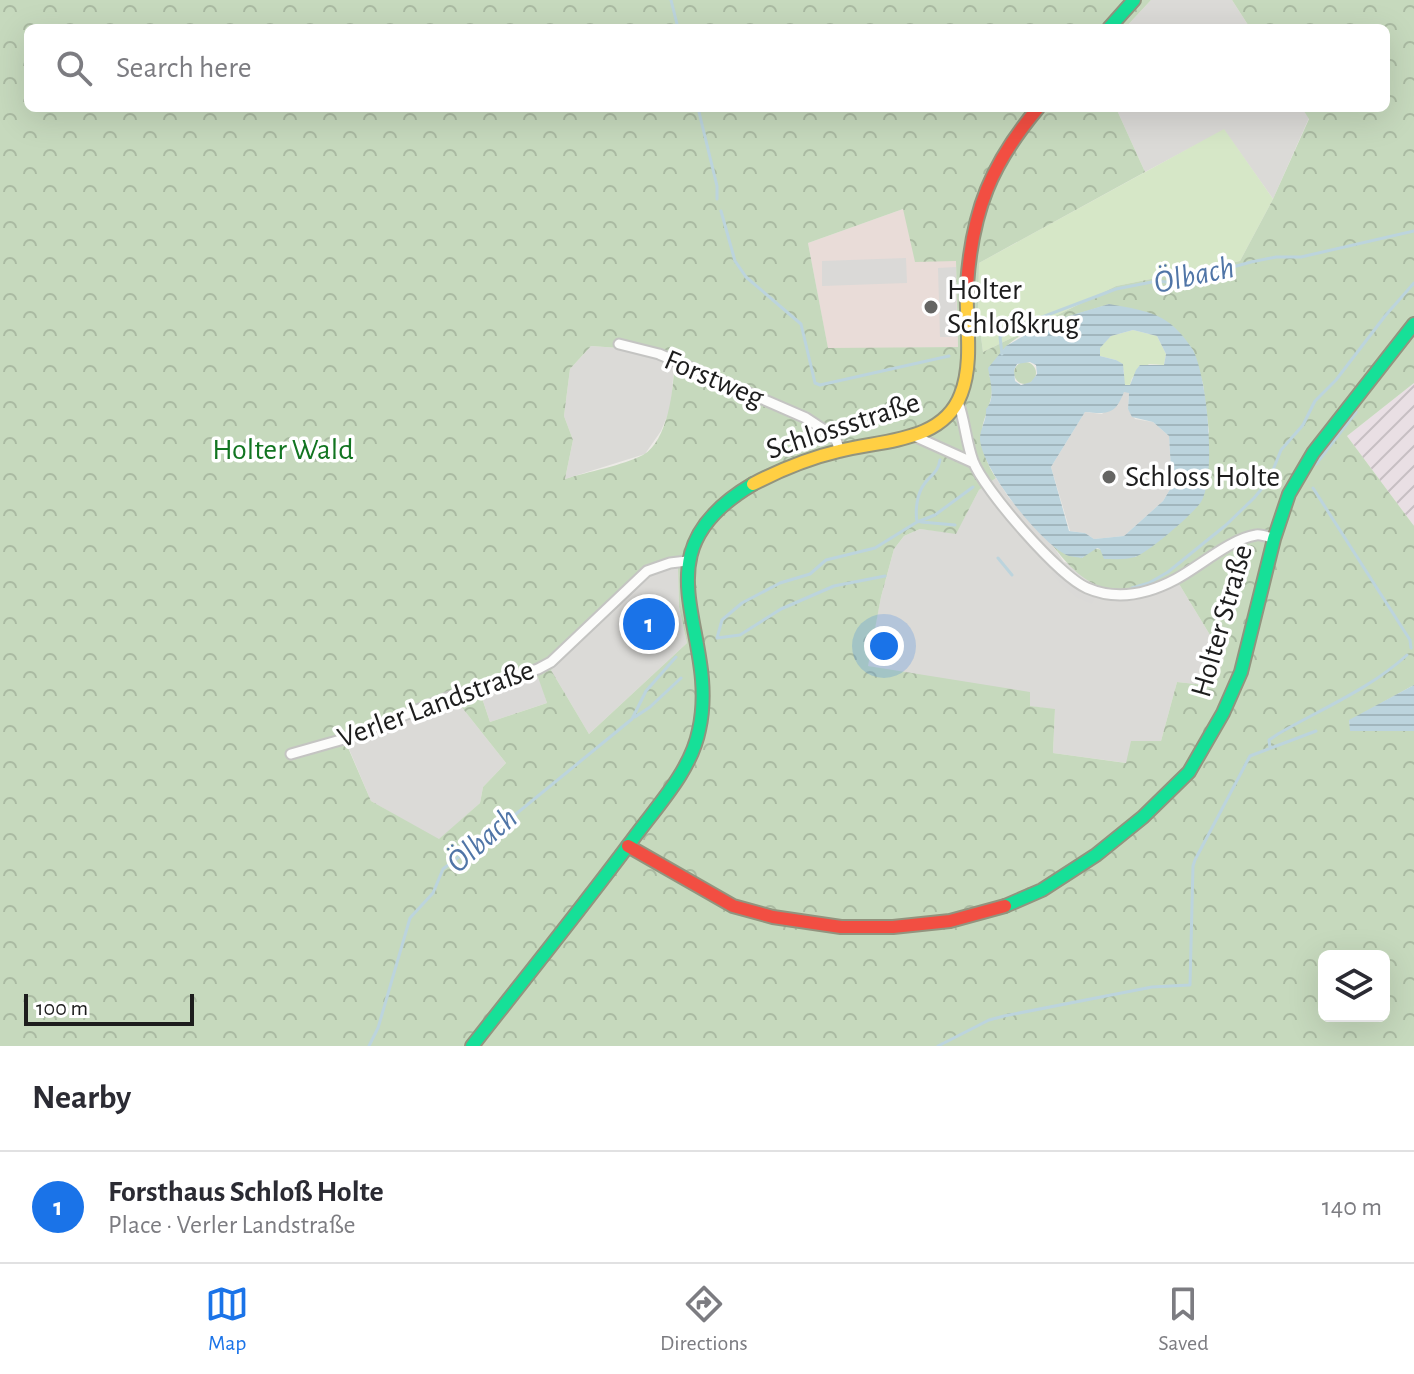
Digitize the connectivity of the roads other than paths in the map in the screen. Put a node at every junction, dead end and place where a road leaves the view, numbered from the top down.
1 (1134, 0) edge
2 (1113, 24) edge
3 (1035, 112) edge
4 (1414, 324) edge
5 (619, 344) dead end
6 (958, 402) junction
7 (914, 436) junction
8 (840, 451) junction
9 (974, 463) junction
10 (1274, 539) junction
11 (687, 561) junction
12 (291, 754) dead end
13 (628, 846) junction
14 (472, 1046) edge

1 - 2 main road
3 - 6 main road, Schlossstraße
4 - 10 main road, Holter Straße
5 - 8 street, Forstweg
6 - 7 main road, Schlossstraße
6 - 9 street
7 - 8 main road, Schlossstraße
7 - 9 street
8 - 11 main road, Schlossstraße
9 - 10 street
10 - 13 main road, Holter Straße
11 - 12 street, Verler Landstraße
11 - 13 main road, Schlossstraße
13 - 14 main road, Schlossstraße

